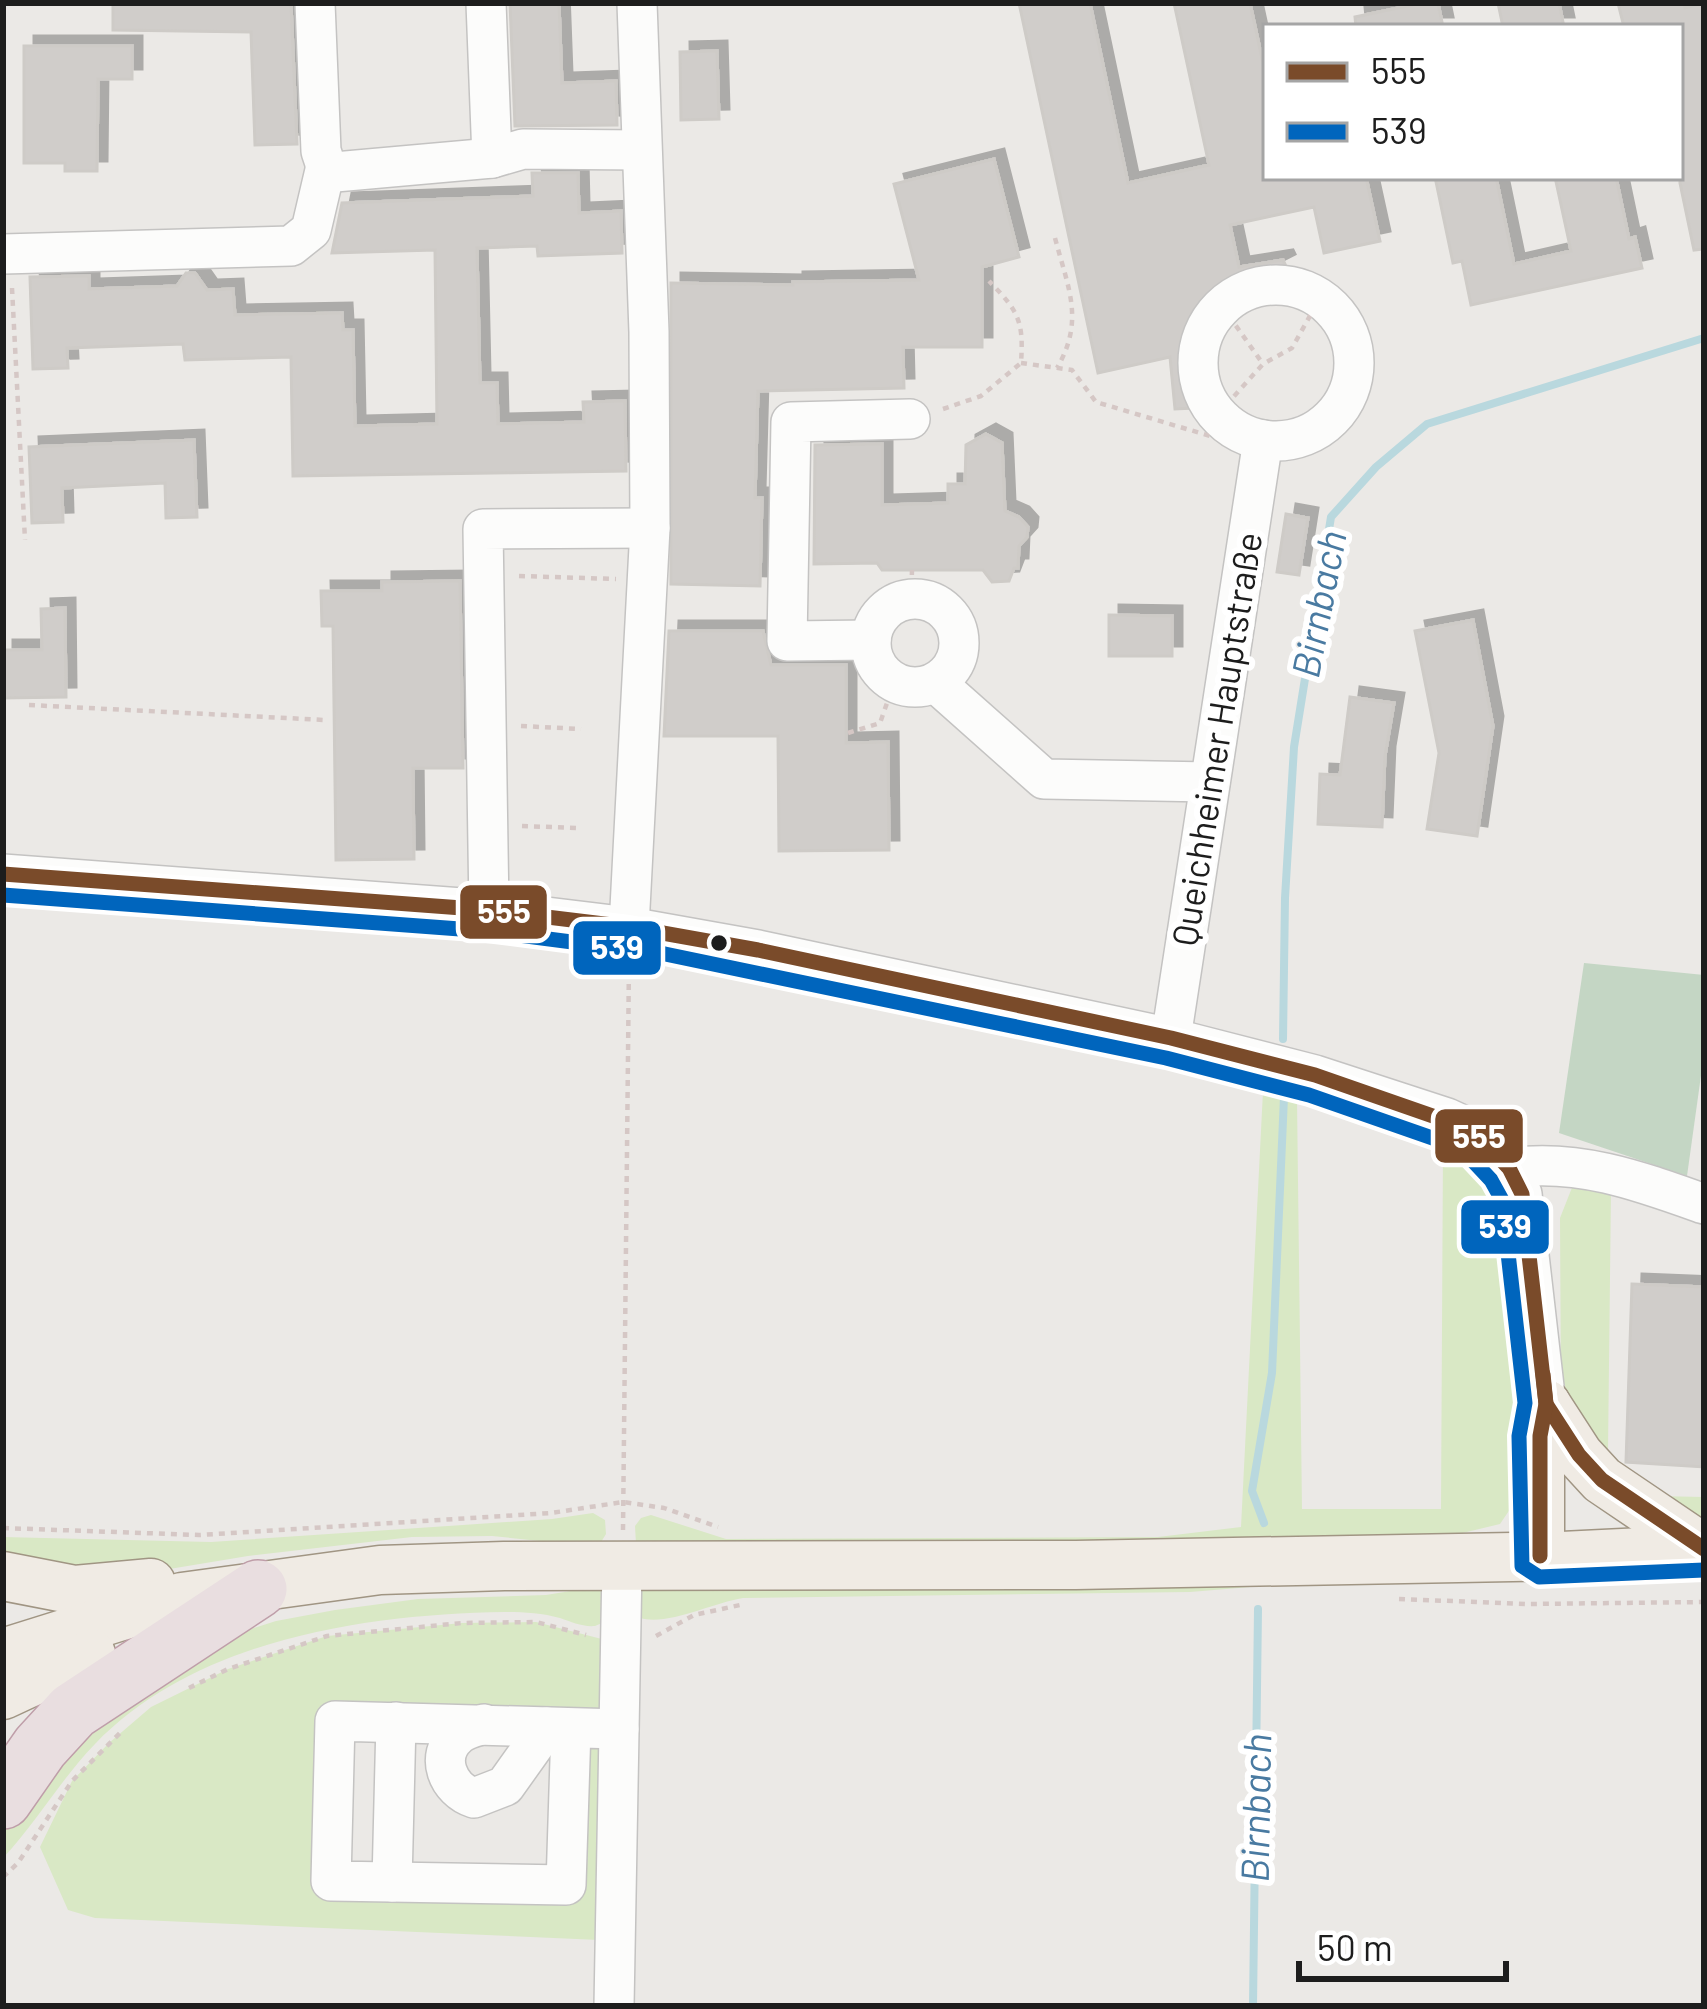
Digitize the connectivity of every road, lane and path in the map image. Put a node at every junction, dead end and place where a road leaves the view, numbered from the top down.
1 (315, 3) edge
2 (486, 3) edge
3 (637, 3) edge
4 (641, 150) junction
5 (492, 158) junction
6 (326, 166) junction
7 (1055, 238) dead end
8 (7, 254) edge
9 (988, 280) dead end
10 (1320, 298) junction
11 (1222, 306) junction
12 (1021, 363) junction
13 (1263, 364) junction
14 (1057, 368) junction
15 (1218, 414) junction
16 (910, 419) joint
17 (1262, 445) junction
18 (650, 528) junction
19 (25, 540) dead end
20 (483, 575) junction
21 (647, 580) junction
22 (871, 640) junction
23 (936, 682) junction
24 (894, 683) junction
25 (29, 705) dead end
26 (325, 721) dead end
27 (485, 725) junction
28 (581, 729) dead end
29 (848, 733) dead end
30 (1210, 782) junction
31 (486, 824) junction
32 (577, 828) dead end
33 (3, 874) edge
34 (489, 910) junction
35 (629, 927) junction
36 (1171, 1038) junction
37 (1509, 1168) junction
38 (1704, 1204) edge
39 (1546, 1404) junction
40 (1579, 1455) junction
41 (3, 1528) edge
42 (1704, 1549) edge
43 (1551, 1556) junction
44 (622, 1566) junction
45 (3, 1576) edge
46 (258, 1588) junction
47 (1704, 1602) edge
48 (1528, 1604) dead end
49 (621, 1644) junction
50 (3, 1653) edge
51 (190, 1688) dead end
52 (3, 1695) edge
53 (396, 1722) junction
54 (484, 1724) junction
55 (559, 1727) junction
56 (619, 1729) junction
57 (123, 1731) dead end
58 (3, 1801) edge
59 (3, 1877) edge
60 (392, 1882) junction
61 (614, 2006) edge

1 - 6 street
2 - 5 street
3 - 4 street
4 - 5 street
4 - 18 street
5 - 6 street
6 - 8 street
7 - 14 path
8 - 19 path
9 - 12 path
10 - 11 street
10 - 13 path
10 - 17 street
11 - 13 path
11 - 15 street
12 - 14 path
12 - 16 path
13 - 15 path
14 - 17 path
15 - 17 street
16 - 22 street
17 - 30 street, Queichheimer Hauptstraße
18 - 20 street
18 - 21 street
20 - 21 path
20 - 27 street
21 - 35 street
22 - 23 street
22 - 24 street
23 - 24 street
23 - 30 street
24 - 29 path
25 - 26 path
27 - 28 path
27 - 31 street
30 - 36 street, Queichheimer Hauptstraße
31 - 32 path
31 - 34 street
33 - 34 street
34 - 35 street
35 - 36 street
35 - 41 path
36 - 37 street
37 - 38 street
37 - 39 street
39 - 40 main road
39 - 43 main road
40 - 42 main road
40 - 43 main road
42 - 43 main road
43 - 44 main road
44 - 46 main road
44 - 49 street
45 - 46 main road
46 - 50 main road
46 - 52 main road
46 - 58 highway
47 - 48 path
49 - 51 path
49 - 56 street
53 - 54 street
53 - 60 street
53 - 60 street
54 - 55 street
54 - 55 street
55 - 56 street
55 - 60 street
56 - 61 street
57 - 59 path

